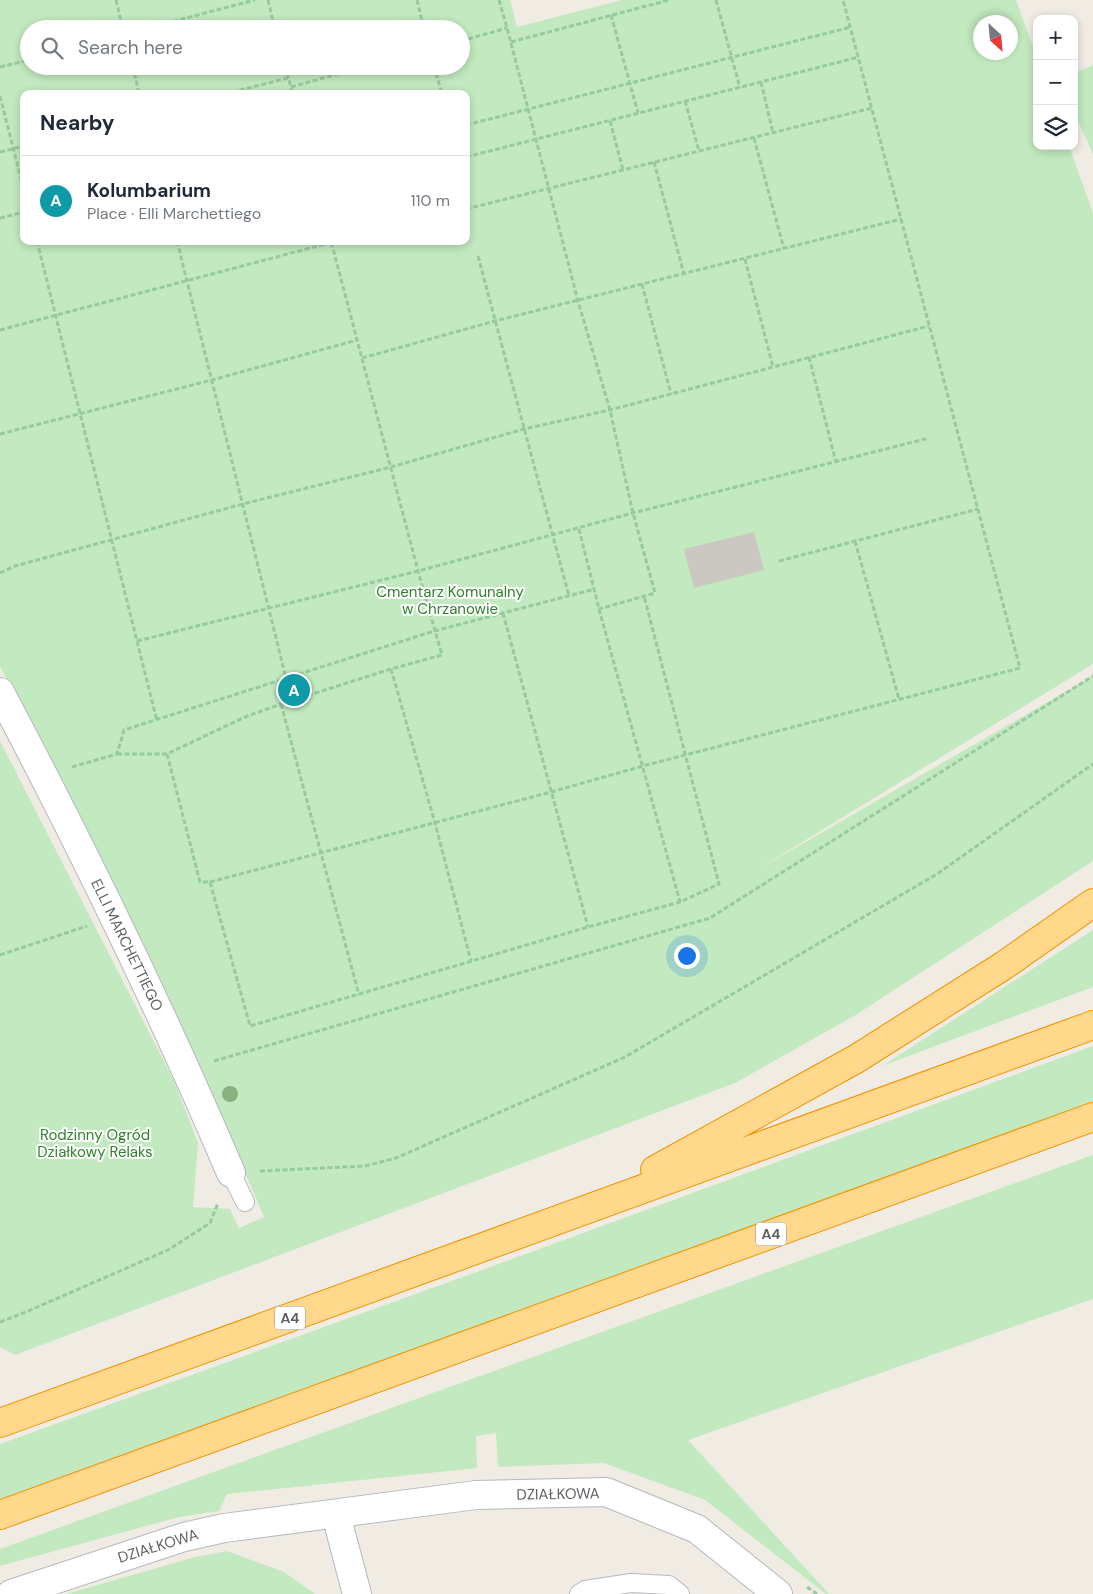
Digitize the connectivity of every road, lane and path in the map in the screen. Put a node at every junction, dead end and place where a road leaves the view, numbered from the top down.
1 (116, 0) edge
2 (255, 0) edge
3 (268, 0) edge
4 (416, 0) edge
5 (499, 0) edge
6 (669, 0) edge
7 (716, 0) edge
8 (843, 0) edge
9 (611, 15) junction
10 (121, 20) edge
11 (178, 20) edge
12 (273, 20) edge
13 (422, 20) edge
14 (851, 27) junction
15 (508, 28) junction
16 (470, 39) edge
17 (511, 42) junction
18 (858, 57) junction
19 (731, 58) junction
20 (20, 62) edge
21 (0, 68) edge
22 (135, 75) edge
23 (287, 75) edge
24 (334, 75) edge
25 (437, 75) edge
26 (288, 78) junction
27 (760, 82) junction
28 (630, 83) junction
29 (291, 87) junction
30 (740, 88) junction
31 (139, 90) edge
32 (241, 90) edge
33 (291, 90) edge
34 (441, 90) edge
35 (0, 96) edge
36 (685, 101) junction
37 (872, 108) junction
38 (528, 109) junction
39 (638, 113) junction
40 (610, 121) junction
41 (470, 124) edge
42 (773, 133) junction
43 (754, 138) junction
44 (536, 140) junction
45 (20, 147) edge
46 (13, 148) junction
47 (699, 151) junction
48 (0, 152) edge
49 (470, 157) edge
50 (654, 162) junction
51 (623, 170) junction
52 (20, 175) edge
53 (549, 188) junction
54 (470, 208) edge
55 (20, 213) edge
56 (0, 218) edge
57 (901, 219) junction
58 (38, 245) edge
59 (178, 245) edge
60 (321, 245) edge
61 (333, 245) edge
62 (784, 249) junction
63 (478, 256) dead end
64 (745, 259) junction
65 (684, 274) junction
66 (187, 282) junction
67 (642, 284) junction
68 (578, 301) junction
69 (55, 315) junction
70 (495, 321) junction
71 (930, 326) junction
72 (0, 330) edge
73 (357, 340) junction
74 (809, 357) junction
75 (362, 358) junction
76 (773, 367) junction
77 (212, 380) junction
78 (672, 394) junction
79 (610, 410) junction
80 (80, 414) junction
81 (524, 429) junction
82 (0, 434) edge
83 (929, 438) dead end
84 (836, 462) junction
85 (391, 467) junction
86 (243, 504) junction
87 (978, 509) junction
88 (633, 513) junction
89 (579, 529) junction
90 (552, 534) junction
91 (112, 539) junction
92 (855, 541) junction
93 (779, 561) dead end
94 (418, 571) junction
95 (0, 573) edge
96 (595, 589) junction
97 (570, 596) junction
98 (644, 596) junction
99 (269, 608) junction
100 (599, 608) junction
101 (503, 613) junction
102 (434, 631) junction
103 (137, 641) junction
104 (391, 669) junction
105 (1093, 676) edge
106 (286, 678) junction
107 (0, 692) edge
108 (899, 700) junction
109 (281, 704) junction
110 (157, 721) junction
111 (117, 754) junction
112 (166, 754) junction
113 (685, 755) junction
114 (1093, 764) edge
115 (642, 766) junction
116 (43, 775) junction
117 (551, 792) junction
118 (435, 823) junction
119 (320, 852) junction
120 (210, 882) junction
121 (680, 902) junction
122 (1093, 903) edge
123 (113, 916) junction
124 (588, 927) junction
125 (0, 955) edge
126 (471, 961) junction
127 (359, 996) junction
128 (1093, 1025) edge
129 (187, 1069) junction
130 (1093, 1117) edge
131 (231, 1173) junction
132 (245, 1202) dead end
133 (579, 1212) junction
134 (0, 1322) edge
135 (0, 1423) edge
136 (339, 1513) junction
137 (0, 1515) edge
138 (11, 1594) edge
139 (357, 1594) edge
140 (579, 1594) edge
141 (680, 1594) edge
142 (778, 1594) edge

1 - 10 path
2 - 11 path
3 - 12 path
4 - 13 path
5 - 15 path
6 - 9 path
7 - 19 path
8 - 14 path
9 - 17 path
9 - 28 path
14 - 18 path
14 - 19 path
15 - 16 path
15 - 17 path
17 - 38 path
18 - 27 path
18 - 37 path
19 - 28 path
19 - 30 path
20 - 21 path
22 - 31 path
23 - 26 path
24 - 29 path
25 - 34 path
26 - 29 path
26 - 32 path
27 - 30 path
27 - 42 path
28 - 38 path
28 - 39 path
29 - 33 path
30 - 36 path
35 - 46 path
36 - 39 path
36 - 47 path
37 - 42 path
37 - 57 path
38 - 41 path
38 - 44 path
39 - 40 path
40 - 44 path
40 - 51 path
42 - 43 path
43 - 47 path
43 - 62 path
44 - 49 path
44 - 53 path
45 - 46 path
46 - 48 path
46 - 52 path
47 - 50 path
50 - 51 path
50 - 65 path
51 - 53 path
53 - 54 path
53 - 68 path
55 - 56 path
57 - 62 path
57 - 71 path
58 - 69 path
59 - 66 path
60 - 66 path
61 - 73 path
62 - 64 path
63 - 70 path
64 - 65 path
64 - 76 path
65 - 67 path
66 - 69 path
66 - 77 path
67 - 68 path
67 - 78 path
68 - 70 path
68 - 79 path
69 - 72 path
69 - 80 path
70 - 75 path
70 - 81 path
71 - 74 path
71 - 87 path
73 - 75 path
73 - 77 path
74 - 76 path
74 - 84 path
75 - 85 path
76 - 78 path
77 - 80 path
77 - 86 path
78 - 79 path
79 - 81 path
79 - 88 path
80 - 82 path
80 - 91 path
81 - 85 path
81 - 90 path
83 - 84 path
84 - 88 path
85 - 86 path
85 - 94 path
86 - 91 path
86 - 99 path
87 - 92 path
87 - 108 path
88 - 89 path
88 - 98 path
89 - 90 path
89 - 96 path
90 - 94 path
90 - 97 path
91 - 95 path
91 - 103 path
92 - 93 path
92 - 108 path
94 - 99 path
94 - 102 path
96 - 97 path
96 - 100 path
97 - 101 path
98 - 100 path
98 - 113 path
99 - 103 path
99 - 106 path
100 - 115 path
101 - 102 path
101 - 117 path
102 - 104 path
102 - 106 path
103 - 110 path
104 - 109 path
104 - 118 path
105 - 129 path
106 - 110 path
107 - 116 street, ELLI MARCHETTIEGO
108 - 113 path
109 - 112 path
109 - 119 path
110 - 111 path
111 - 112 path
111 - 116 path
112 - 120 path
113 - 115 path
113 - 121 path
114 - 131 path
115 - 117 path
115 - 121 path
116 - 123 street, ELLI MARCHETTIEGO
117 - 118 path
117 - 124 path
118 - 119 path
118 - 126 path
119 - 120 path
119 - 127 path
120 - 127 path
121 - 124 path
122 - 133 highway
123 - 125 path
123 - 129 street, ELLI MARCHETTIEGO
124 - 126 path
126 - 127 path
128 - 133 highway, A4
129 - 131 street, ELLI MARCHETTIEGO
130 - 137 highway, A4
131 - 132 lane, ELLI MARCHETTIEGO
131 - 134 path
133 - 135 highway, A4
136 - 138 street, DZIAŁKOWA
136 - 139 street
136 - 142 street, DZIAŁKOWA
140 - 141 lane

